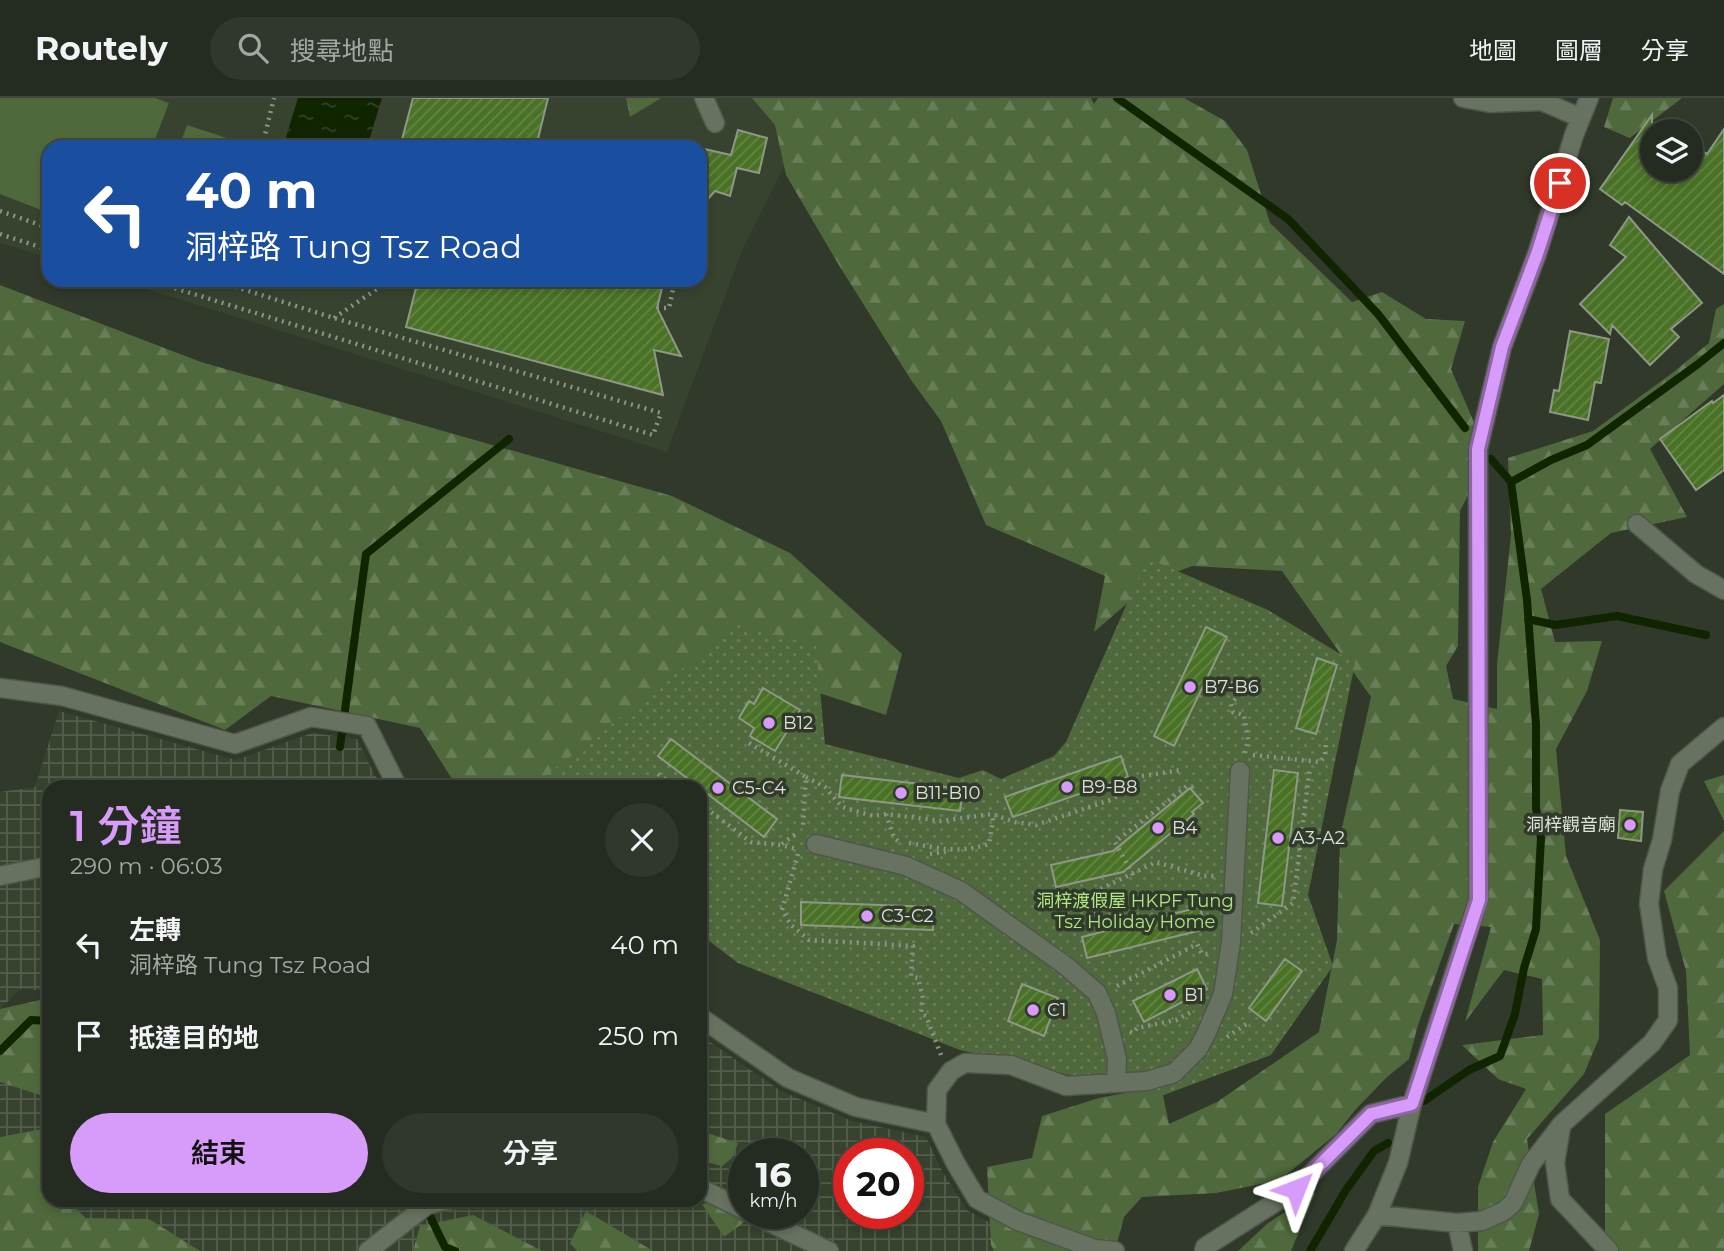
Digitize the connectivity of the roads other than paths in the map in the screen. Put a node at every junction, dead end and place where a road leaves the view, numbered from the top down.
1 (704, 98) edge
2 (1463, 98) edge
3 (1589, 98) edge
4 (1581, 118) junction
5 (715, 123) dead end
6 (1637, 524) dead end
7 (1724, 590) edge
8 (1, 688) edge
9 (1724, 727) edge
10 (1240, 771) road end
11 (394, 780) edge
12 (807, 844) road end
13 (42, 867) edge
14 (0, 876) edge
15 (707, 1022) edge
16 (1116, 1083) junction
17 (1412, 1104) junction
18 (936, 1124) junction
19 (1562, 1124) junction
20 (707, 1192) edge
21 (728, 1202) edge
22 (424, 1207) edge
23 (1377, 1215) junction
24 (1457, 1223) junction
25 (783, 1229) edge
26 (1201, 1250) edge
27 (368, 1251) edge
28 (829, 1251) edge
29 (1115, 1251) edge
30 (1354, 1251) edge
31 (1463, 1251) edge
32 (1609, 1251) edge

1 - 5 street
2 - 4 street
3 - 4 street
4 - 17 street
6 - 7 street
8 - 11 street
9 - 19 street
10 - 16 street
12 - 16 street
13 - 14 street
15 - 18 street
16 - 18 street
17 - 23 street
17 - 26 street
18 - 29 street
19 - 24 street
19 - 32 street
20 - 21 street
22 - 27 street
23 - 24 street
23 - 30 street
24 - 31 street
25 - 28 street

